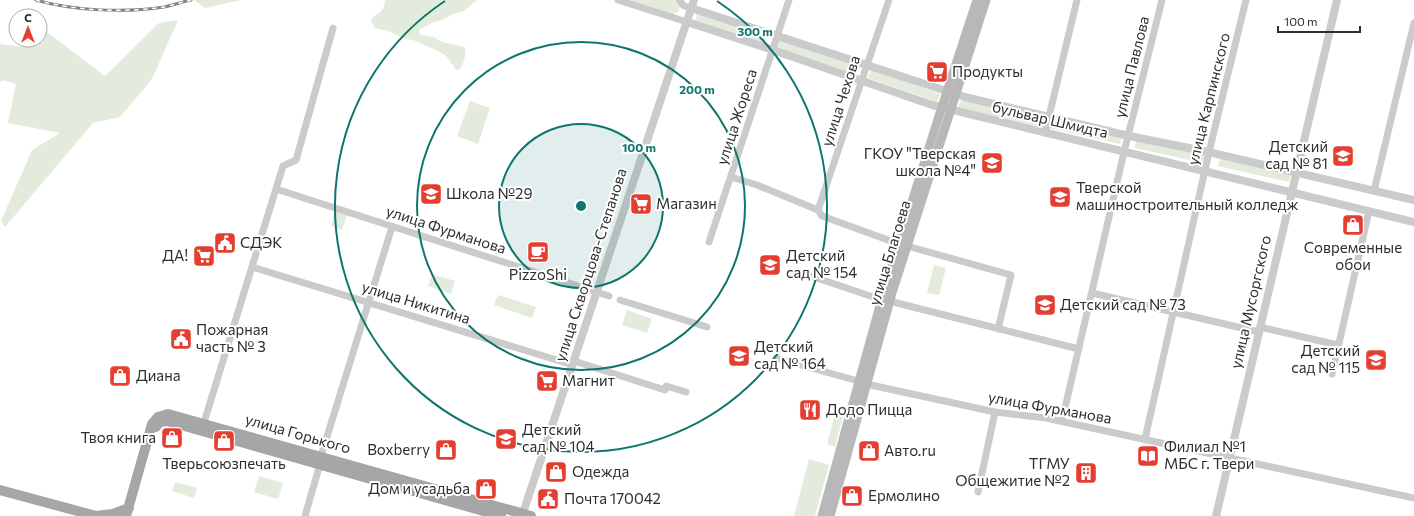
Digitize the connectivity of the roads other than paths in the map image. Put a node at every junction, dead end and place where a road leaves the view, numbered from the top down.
1 (618, 0) edge
2 (679, 0) edge
3 (694, 0) edge
4 (789, 0) edge
5 (889, 0) edge
6 (977, 0) edge
7 (986, 0) edge
8 (1077, 0) edge
9 (1162, 0) edge
10 (1246, 0) edge
11 (1337, 0) edge
12 (691, 8) junction
13 (687, 22) junction
14 (1414, 23) edge
15 (333, 28) dead end
16 (777, 37) junction
17 (772, 50) junction
18 (867, 66) junction
19 (862, 81) junction
20 (951, 93) junction
21 (946, 109) junction
22 (1049, 117) junction
23 (1046, 133) junction
24 (1129, 136) junction
25 (1124, 152) junction
26 (1209, 152) junction
27 (1205, 172) junction
28 (1296, 172) junction
29 (731, 176) junction
30 (276, 189) junction
31 (1374, 191) junction
32 (1291, 192) junction
33 (1414, 200) edge
34 (818, 210) junction
35 (1369, 211) junction
36 (1414, 222) edge
37 (392, 227) junction
38 (709, 242) dead end
39 (903, 245) junction
40 (252, 267) junction
41 (805, 274) dead end
42 (597, 292) junction
43 (1092, 293) junction
44 (609, 296) dead end
45 (620, 300) dead end
46 (885, 301) junction
47 (369, 302) junction
48 (1173, 312) junction
49 (708, 327) dead end
50 (998, 329) junction
51 (1259, 330) junction
52 (1338, 345) junction
53 (1079, 349) junction
54 (776, 358) dead end
55 (573, 363) junction
56 (1332, 374) dead end
57 (862, 383) junction
58 (686, 392) dead end
59 (996, 412) junction
60 (1062, 421) junction
61 (203, 427) junction
62 (1145, 439) junction
63 (1229, 458) junction
64 (320, 460) junction
65 (0, 490) edge
66 (978, 492) dead end
67 (0, 495) edge
68 (1414, 498) edge
69 (129, 513) edge
70 (525, 515) edge
71 (78, 516) edge
72 (96, 516) edge
73 (305, 516) edge
74 (501, 516) edge
75 (822, 516) edge
76 (830, 516) edge
77 (1216, 516) edge

1 - 13 street
2 - 12 street
3 - 12 street, улица Скворцова-Степанова
4 - 16 street, улица Жореса
5 - 18 street, улица Чехова
6 - 20 main road, улица Благоева
7 - 20 main road, улица Благоева
8 - 22 street
9 - 24 street, улица Павлова
10 - 26 street, улица Карпинского
11 - 28 street, улица Мусоргского
12 - 13 street, улица Скворцова-Степанова
12 - 16 street, бульвар Шмидта
13 - 17 street, бульвар Шмидта
13 - 42 street, улица Скворцова-Степанова
14 - 31 street
15 - 30 street
16 - 17 street, улица Жореса
16 - 18 street, бульвар Шмидта
17 - 19 street, бульвар Шмидта
17 - 29 street, улица Жореса
18 - 19 street, улица Чехова
18 - 20 street, бульвар Шмидта
19 - 21 street, бульвар Шмидта
19 - 34 street, улица Чехова
20 - 21 main road, улица Благоева
20 - 22 street, бульвар Шмидта
21 - 23 street, бульвар Шмидта
21 - 39 main road, улица Благоева
22 - 23 street
22 - 24 street, бульвар Шмидта
23 - 25 street, бульвар Шмидта
24 - 25 street, улица Павлова
24 - 26 street, бульвар Шмидта
25 - 27 street, бульвар Шмидта
25 - 43 street, улица Павлова
26 - 27 street, улица Карпинского
26 - 28 street, бульвар Шмидта
27 - 32 street, бульвар Шмидта
27 - 48 street, улица Карпинского
28 - 31 street, бульвар Шмидта
28 - 32 street, улица Мусоргского
29 - 34 street
29 - 38 street, улица Жореса
30 - 37 street, улица Фурманова
30 - 40 street
31 - 33 street, бульвар Шмидта
32 - 35 street, бульвар Шмидта
32 - 51 street, улица Мусоргского
34 - 39 street
35 - 36 street, бульвар Шмидта
35 - 52 street
37 - 42 street, улица Фурманова
37 - 47 street
39 - 46 main road, улица Благоева
39 - 50 street
40 - 47 street, улица Никитина
40 - 61 street
41 - 46 street
42 - 44 street, улица Фурманова
42 - 55 street, улица Скворцова-Степанова
43 - 48 street
43 - 53 street, улица Павлова
45 - 49 street
46 - 50 street
46 - 57 main road, улица Благоева
47 - 55 street, улица Никитина
47 - 64 street
48 - 51 street
48 - 62 street, улица Карпинского
50 - 53 street
51 - 52 street
51 - 63 street, улица Мусоргского
52 - 56 street
53 - 60 street, улица Павлова
54 - 57 street, улица Фурманова
55 - 58 street, улица Никитина
55 - 70 street, улица Скворцова-Степанова
57 - 59 street, улица Фурманова
57 - 75 main road, улица Благоева
57 - 76 main road, улица Благоева
59 - 60 street, улица Фурманова
59 - 66 street
60 - 62 street, улица Фурманова
61 - 64 main road, улица Горького
61 - 69 main road, улица Горького
61 - 69 main road, улица Горького
62 - 63 street, улица Фурманова
63 - 68 street, улица Фурманова
63 - 77 street, улица Мусоргского
64 - 70 main road, улица Горького
64 - 73 street
64 - 74 main road, улица Горького
65 - 72 main road
67 - 71 main road
69 - 72 main road

